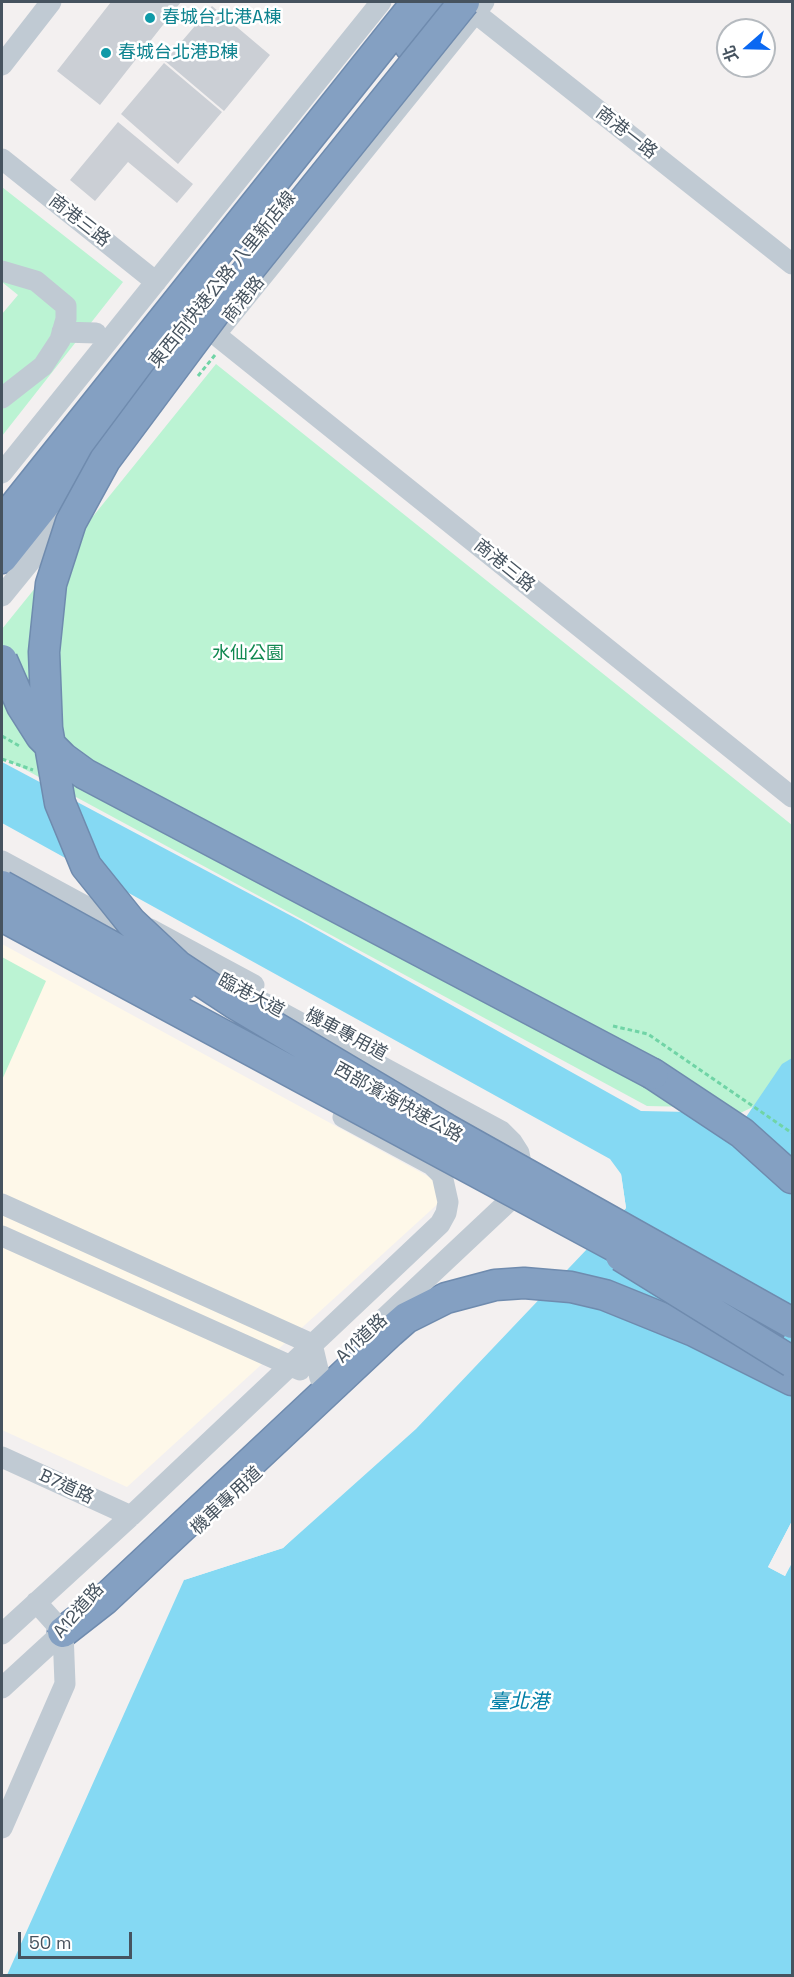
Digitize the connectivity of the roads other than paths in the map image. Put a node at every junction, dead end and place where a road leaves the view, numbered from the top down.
1 (51, 2) edge
2 (381, 2) edge
3 (399, 2) edge
4 (417, 2) edge
5 (445, 2) edge
6 (471, 4) edge
7 (2, 65) edge
8 (2, 159) edge
9 (285, 175) junction
10 (792, 264) edge
11 (2, 271) edge
12 (156, 282) junction
13 (222, 303) junction
14 (62, 332) junction
15 (96, 333) dead end
16 (216, 334) junction
17 (2, 398) edge
18 (2, 472) edge
19 (2, 491) edge
20 (2, 516) edge
21 (2, 522) edge
22 (2, 558) edge
23 (2, 573) edge
24 (2, 596) edge
25 (2, 660) edge
26 (792, 797) edge
27 (2, 849) edge
28 (2, 861) edge
29 (2, 886) edge
30 (2, 894) edge
31 (2, 909) edge
32 (2, 916) edge
33 (2, 931) edge
34 (345, 1047) junction
35 (377, 1064) junction
36 (317, 1102) junction
37 (350, 1121) junction
38 (446, 1129) junction
39 (501, 1131) joint
40 (792, 1178) edge
41 (2, 1204) edge
42 (2, 1236) edge
43 (444, 1291) junction
44 (792, 1311) edge
45 (792, 1323) edge
46 (405, 1330) dead end
47 (312, 1344) junction
48 (792, 1344) edge
49 (792, 1362) edge
50 (290, 1365) junction
51 (320, 1378) junction
52 (792, 1380) edge
53 (2, 1457) edge
54 (131, 1516) junction
55 (156, 1533) joint
56 (36, 1602) junction
57 (63, 1632) junction
58 (2, 1634) edge
59 (2, 1688) edge
60 (2, 1828) edge

1 - 7 street
2 - 12 street
3 - 19 highway
4 - 9 highway, 東西向快速公路 八里新店線
5 - 9 highway, 東西向快速公路 八里新店線
6 - 10 street, 商港一路
6 - 13 highway, bridge
6 - 16 street, 商港路
8 - 12 street, 商港三路
9 - 20 highway
9 - 21 highway, 東西向快速公路 八里新店線
9 - 22 highway, 東西向快速公路 八里新店線
11 - 14 street
12 - 18 street
13 - 23 highway, bridge
13 - 38 highway, bridge
14 - 15 street
14 - 17 street
16 - 24 street, 商港路
16 - 26 street, 商港三路
25 - 40 highway, bridge
27 - 43 street, 機車專用道
28 - 34 street, 臨港大道
29 - 38 highway, 西部濱海快速公路, bridge
30 - 44 highway, bridge
31 - 49 highway, bridge
32 - 48 highway, 西部濱海快速公路, bridge
33 - 36 street
34 - 35 street, 臨港大道
34 - 36 street
35 - 37 street
35 - 39 street, 臨港大道
36 - 37 street
37 - 47 street, A11道路
38 - 45 highway, 西部濱海快速公路, bridge
39 - 51 street, A11道路
41 - 47 street
42 - 50 street
43 - 52 highway
43 - 57 highway
46 - 57 street, 機車專用道
47 - 50 street, A11道路
47 - 51 street
50 - 51 street
50 - 54 street, A11道路
51 - 55 street, A11道路
53 - 54 street, B7道路
54 - 56 street, A12道路
55 - 57 street, A12道路
56 - 57 street
56 - 58 street, A12道路
57 - 59 street, A12道路
57 - 60 street

